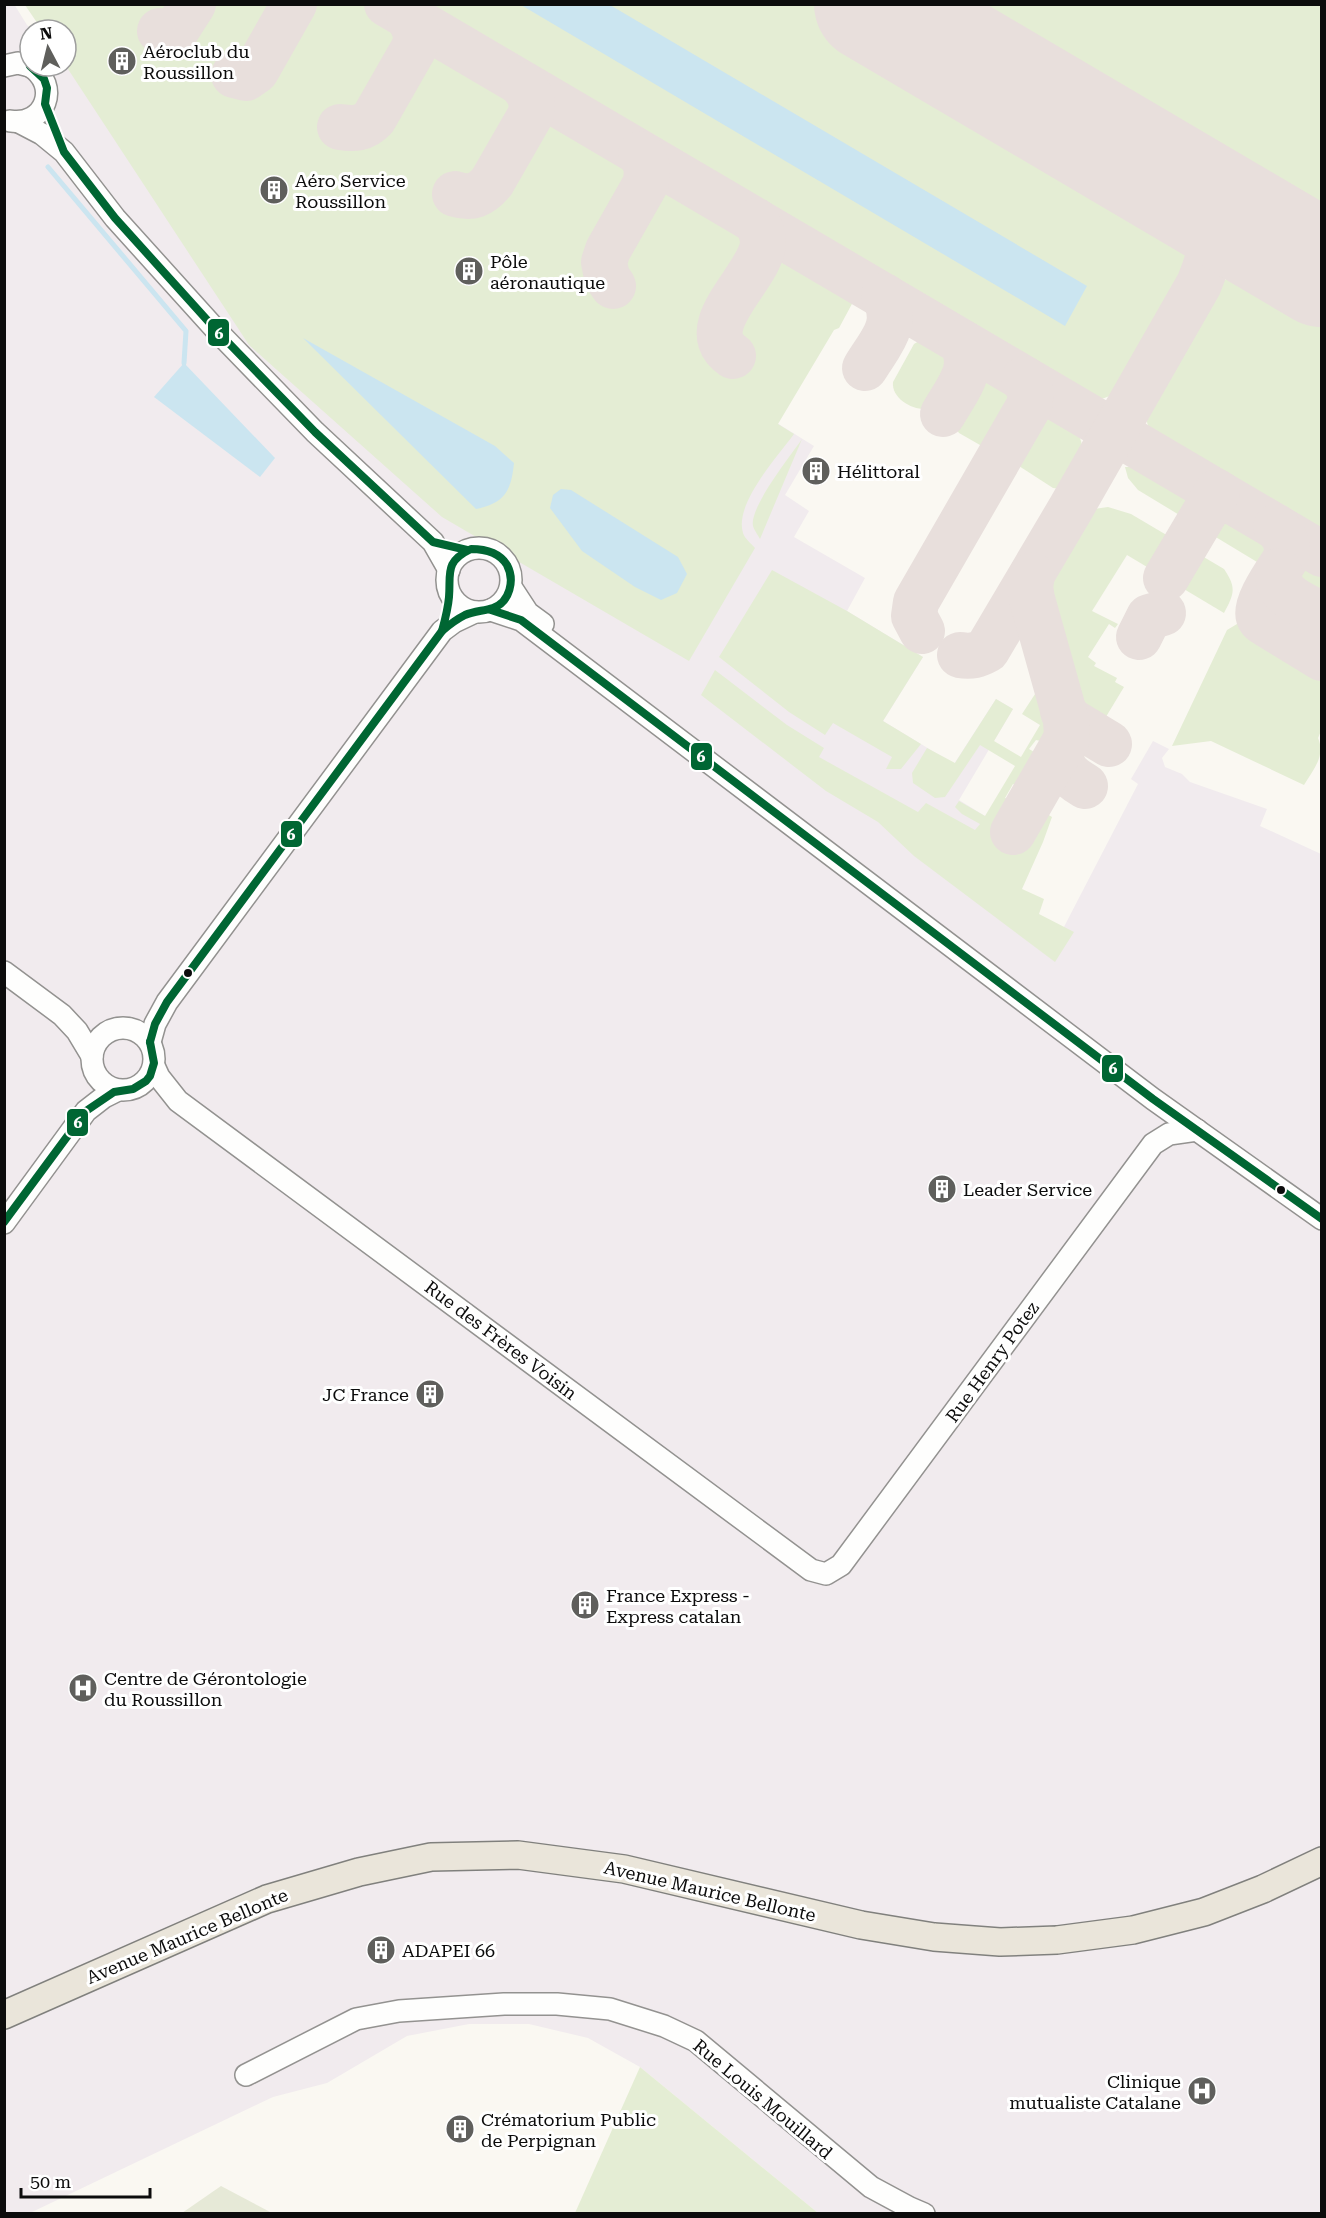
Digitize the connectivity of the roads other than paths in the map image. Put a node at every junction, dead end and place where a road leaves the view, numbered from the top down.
1 (42, 78) edge
2 (45, 104) junction
3 (9, 120) edge
4 (64, 152) junction
5 (433, 542) junction
6 (467, 550) junction
7 (449, 570) junction
8 (511, 587) junction
9 (449, 592) junction
10 (483, 611) junction
11 (442, 631) junction
12 (4, 972) edge
13 (167, 1002) junction
14 (62, 1015) junction
15 (119, 1029) junction
16 (150, 1042) junction
17 (94, 1066) junction
18 (154, 1066) junction
19 (126, 1089) junction
20 (1153, 1099) junction
21 (178, 1101) junction
22 (86, 1111) junction
23 (1197, 1130) junction
24 (1153, 1144) junction
25 (1322, 1207) edge
26 (1322, 1219) edge
27 (4, 1223) edge
28 (826, 1574) joint
29 (1322, 1861) edge
30 (4, 2015) edge
31 (246, 2075) dead end
32 (924, 2214) edge

1 - 2 street
2 - 3 street
2 - 4 street
3 - 4 street
4 - 5 street
5 - 6 street
5 - 7 street
6 - 7 street
6 - 8 street
7 - 9 street
8 - 10 street
8 - 25 street
9 - 10 street
9 - 11 street
10 - 11 street
10 - 20 street
11 - 13 street
12 - 14 street
13 - 15 street
13 - 16 street
14 - 15 street
14 - 17 street
15 - 16 street
15 - 17 street
16 - 18 street
17 - 19 street
17 - 22 street
18 - 19 street
18 - 21 street, Rue des Frères Voisin
19 - 21 street, Rue des Frères Voisin
19 - 22 street
20 - 23 street
20 - 24 street
21 - 28 street, Rue des Frères Voisin
22 - 27 street
23 - 24 street
23 - 26 street
24 - 28 street, Rue Henry Potez
29 - 30 main road, Avenue Maurice Bellonte
31 - 32 street, Rue Louis Mouillard

